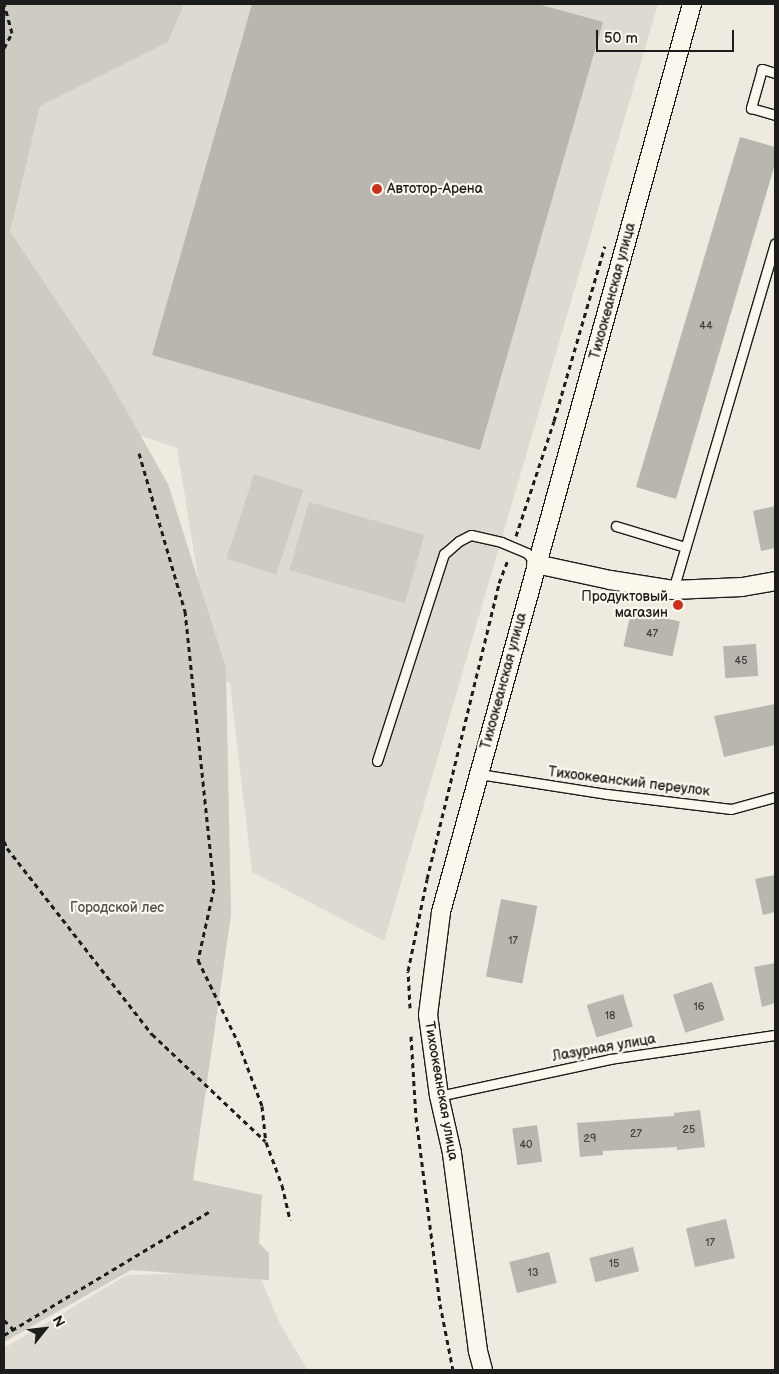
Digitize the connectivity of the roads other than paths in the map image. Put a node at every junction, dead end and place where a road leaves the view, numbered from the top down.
1 (692, 4) edge
2 (775, 73) edge
3 (775, 115) edge
4 (775, 244) edge
5 (616, 526) dead end
6 (686, 547) junction
7 (536, 564) junction
8 (775, 581) edge
9 (673, 590) junction
10 (377, 761) dead end
11 (479, 774) junction
12 (775, 797) edge
13 (775, 1035) edge
14 (439, 1096) junction
15 (483, 1370) edge

1 - 7 street, Тихоокеанская улица
2 - 3 lane
4 - 6 lane
5 - 6 lane
6 - 9 lane
7 - 9 street
7 - 10 lane
7 - 11 street, Тихоокеанская улица
8 - 9 street
11 - 12 lane, Тихоокеанский переулок
11 - 14 street, Тихоокеанская улица
13 - 14 lane, Лазурная улица
14 - 15 street, Тихоокеанская улица

